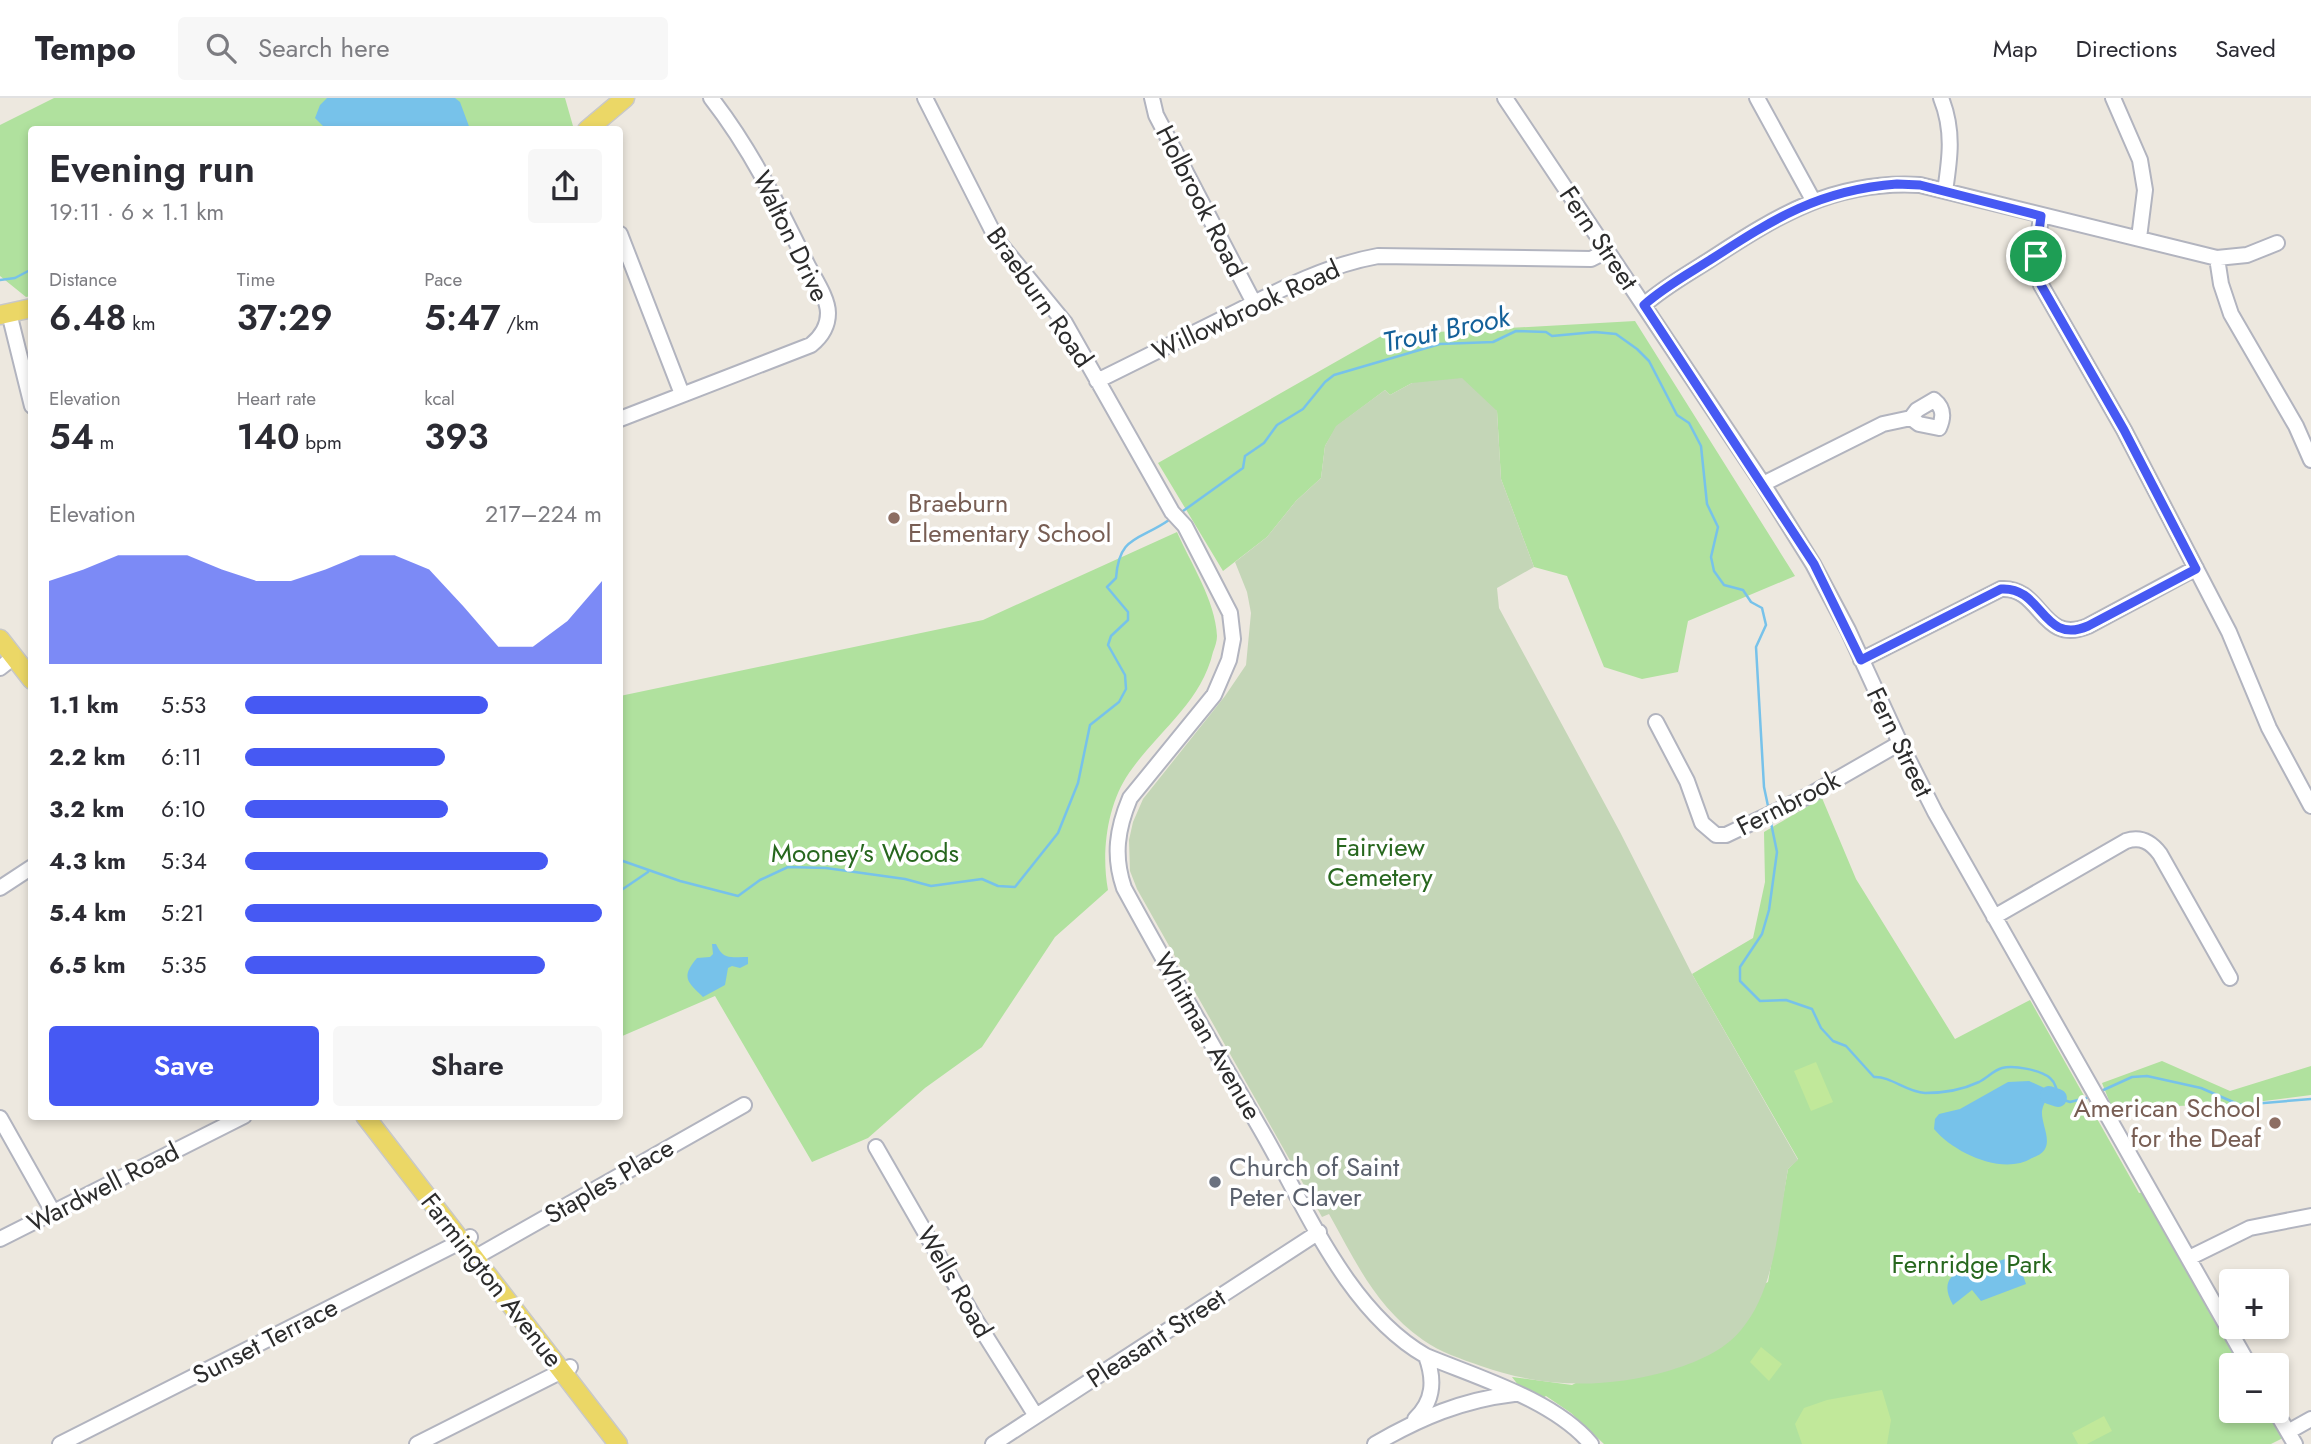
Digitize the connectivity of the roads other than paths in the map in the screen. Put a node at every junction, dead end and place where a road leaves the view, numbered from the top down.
1 (625, 98) edge
2 (711, 98) edge
3 (925, 98) edge
4 (1152, 98) edge
5 (1506, 98) edge
6 (1757, 98) edge
7 (1941, 98) edge
8 (2113, 98) edge
9 (592, 126) edge
10 (1945, 191) junction
11 (1813, 200) junction
12 (2041, 216) junction
13 (2139, 237) junction
14 (623, 242) edge
15 (2277, 243) dead end
16 (1607, 251) junction
17 (2217, 258) junction
18 (1254, 303) junction
19 (1644, 305) junction
20 (28, 309) edge
21 (4, 314) edge
22 (1097, 381) junction
23 (28, 393) edge
24 (682, 394) junction
25 (623, 418) edge
26 (1911, 418) dead end
27 (2311, 460) edge
28 (1763, 484) junction
29 (1185, 526) joint
30 (2196, 569) junction
31 (0, 639) edge
32 (1861, 660) junction
33 (7, 663) edge
34 (28, 677) edge
35 (1656, 722) dead end
36 (1900, 743) junction
37 (2311, 805) edge
38 (28, 870) edge
39 (0, 888) edge
40 (1994, 917) junction
41 (2230, 978) dead end
42 (744, 1105) dead end
43 (0, 1118) edge
44 (236, 1120) edge
45 (368, 1120) edge
46 (379, 1120) edge
47 (876, 1147) dead end
48 (53, 1212) junction
49 (2311, 1216) edge
50 (1319, 1232) junction
51 (0, 1239) edge
52 (466, 1239) junction
53 (478, 1256) junction
54 (2189, 1258) junction
55 (2242, 1353) edge
56 (1426, 1356) junction
57 (566, 1369) junction
58 (1515, 1394) junction
59 (1036, 1416) junction
60 (2311, 1419) edge
61 (1411, 1423) junction
62 (2291, 1438) edge
63 (60, 1444) edge
64 (417, 1444) edge
65 (618, 1444) edge
66 (629, 1444) edge
67 (993, 1444) edge
68 (1375, 1444) edge
69 (1591, 1444) edge

1 - 9 main road
2 - 24 street, Walton Drive
3 - 22 street, Braeburn Road
4 - 18 street, Holbrook Road
5 - 16 street, Fern Street
6 - 11 street
7 - 10 street
8 - 13 street
10 - 11 street
10 - 12 street
11 - 19 street
12 - 13 street
12 - 30 street
13 - 17 street
14 - 24 street
15 - 17 street
16 - 18 street, Willowbrook Road
16 - 19 street, Fern Street
17 - 27 street
18 - 22 street, Willowbrook Road
19 - 28 street, Fern Street
20 - 21 main road
21 - 23 street
22 - 29 street, Braeburn Road
24 - 25 street, Walton Drive
26 - 28 street
28 - 32 street, Fern Street
29 - 50 street, Whitman Avenue
30 - 32 street
30 - 37 street
31 - 33 main road
32 - 36 street, Fern Street
33 - 34 main road
35 - 36 street, Fernbrook
36 - 40 street, Fern Street
38 - 39 street
40 - 41 street
40 - 54 street, Fern Street
42 - 53 street, Staples Place
43 - 48 street
44 - 48 street, Wardwell Road
45 - 52 main road, Farmington Avenue
46 - 52 main road, Farmington Avenue
47 - 59 street, Wells Road
48 - 51 street, Wardwell Road
49 - 54 street
50 - 56 street, Whitman Avenue
50 - 59 street, Pleasant Street
52 - 53 main road, Farmington Avenue
52 - 63 street, Sunset Terrace
53 - 57 main road, Farmington Avenue
54 - 55 street, Fern Street
56 - 58 street, Whitman Avenue
56 - 61 street
57 - 64 street
57 - 65 main road, Farmington Avenue
57 - 66 main road, Farmington Avenue
58 - 61 street
58 - 69 street, Whitman Avenue
59 - 67 street, Pleasant Street
60 - 62 street
61 - 68 street

